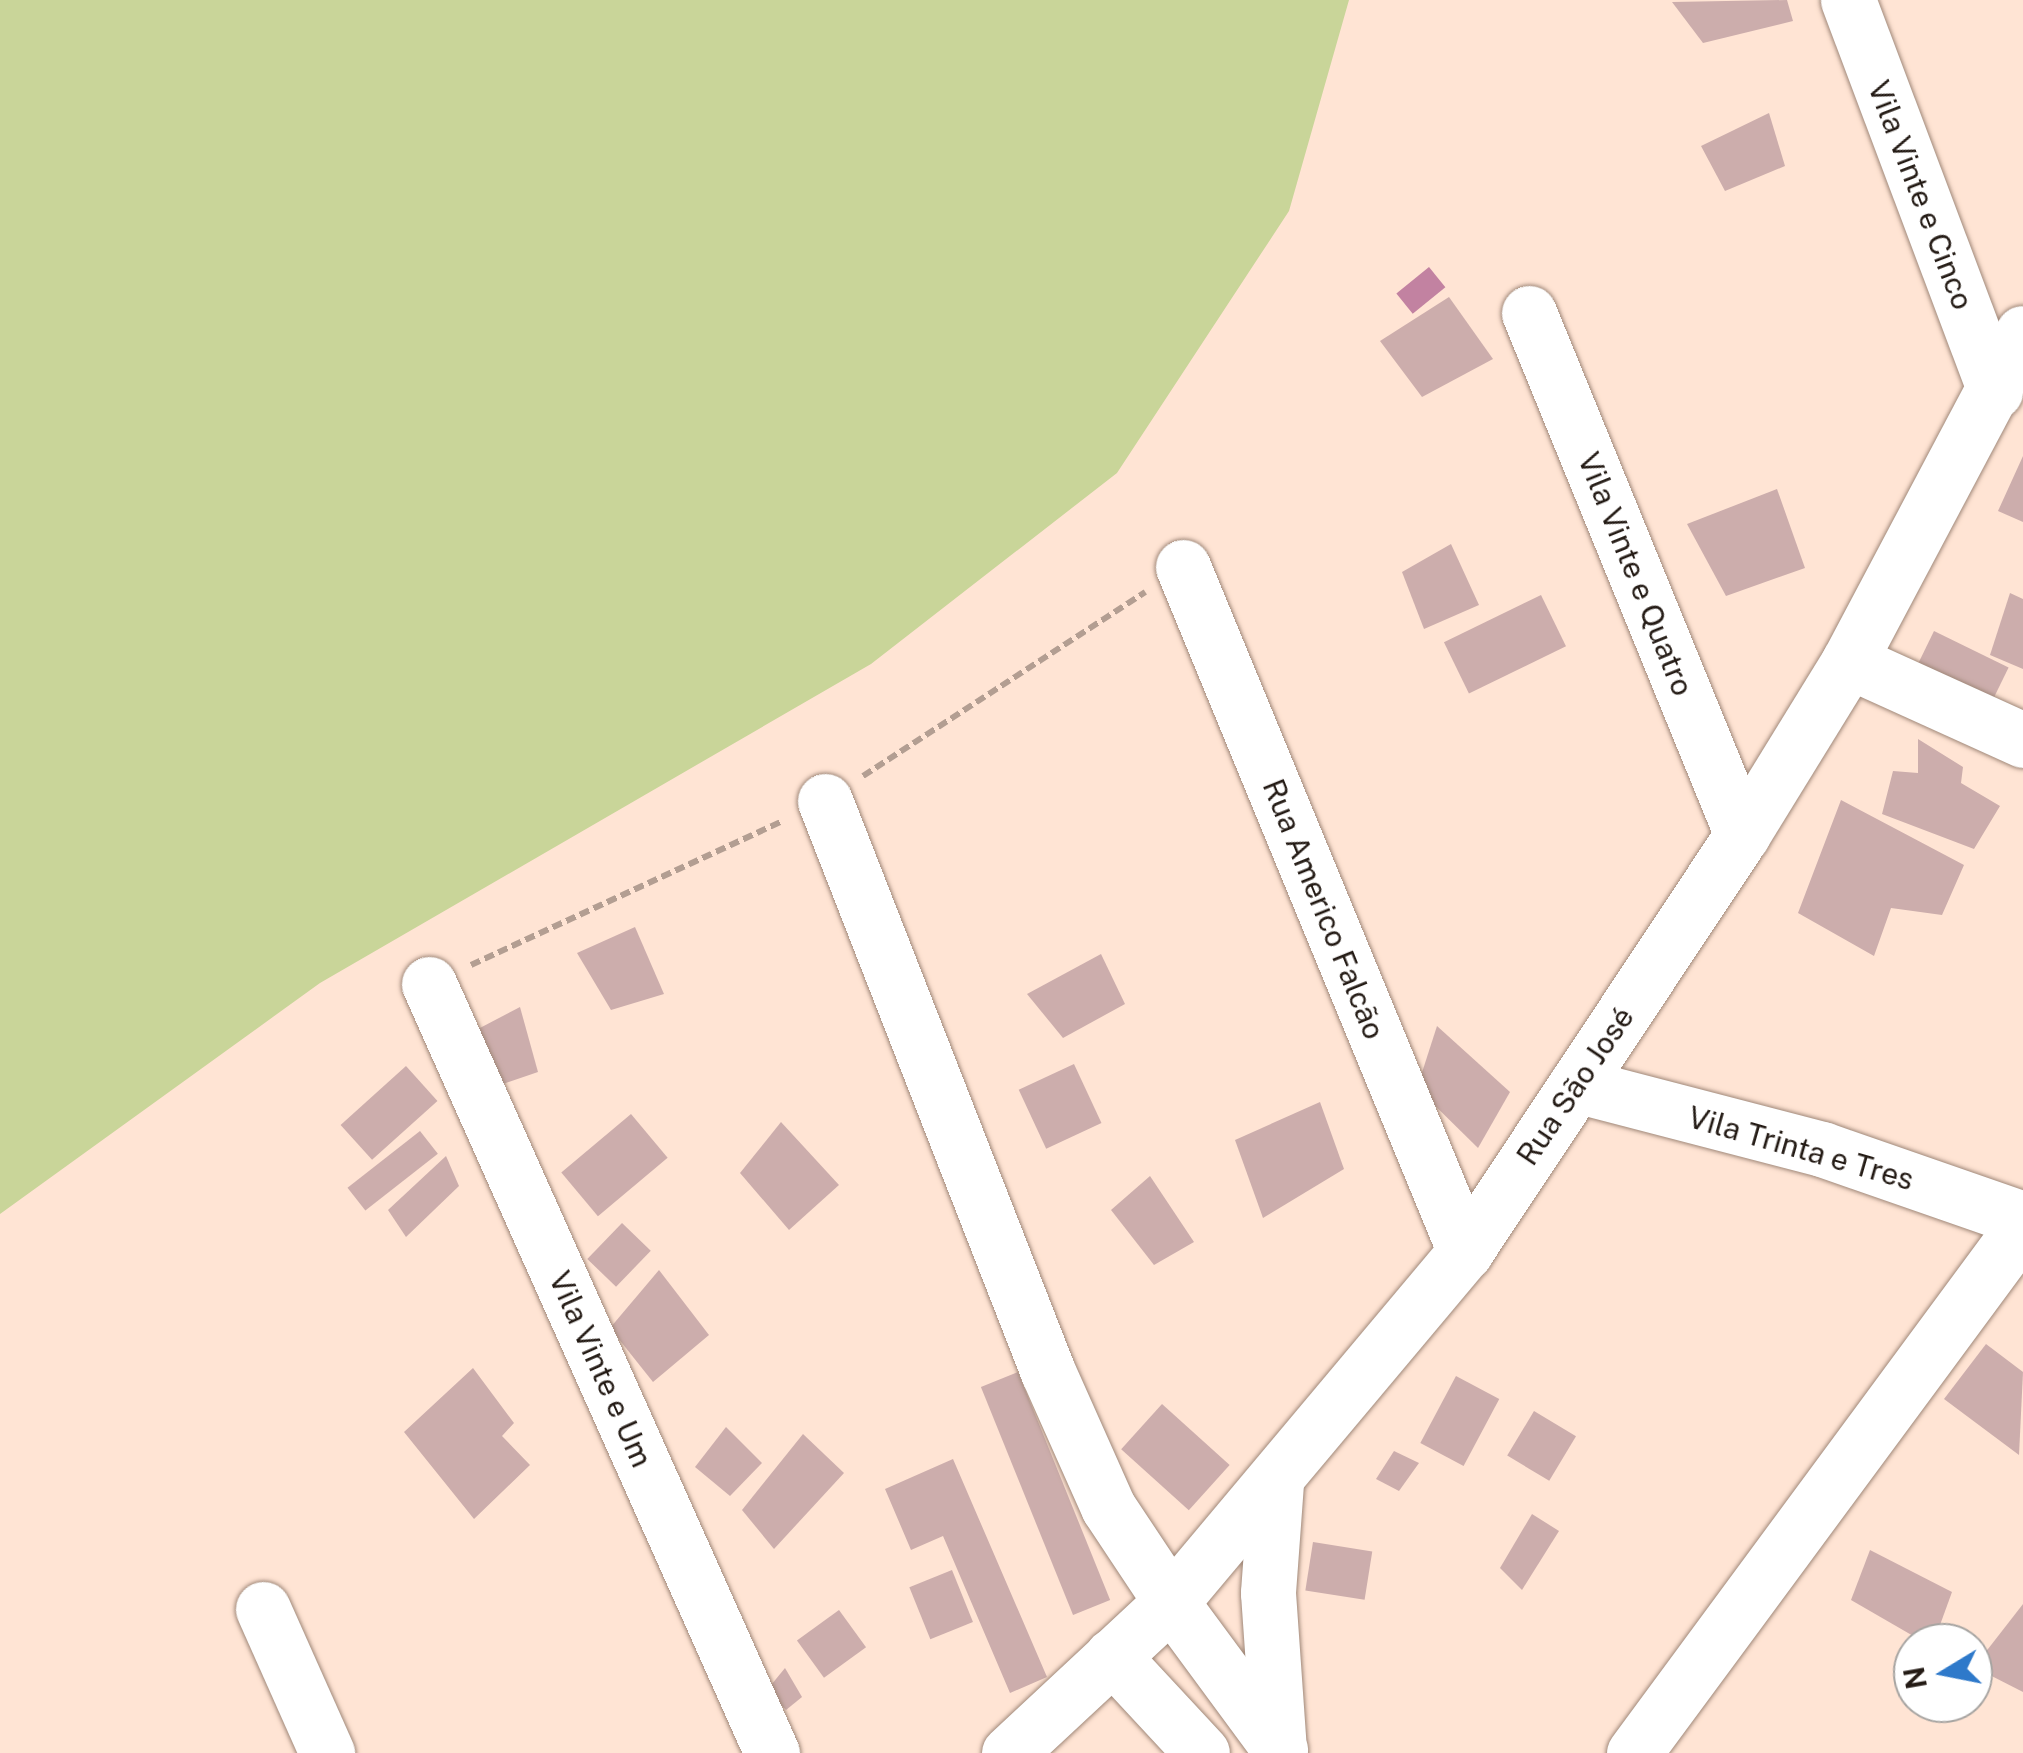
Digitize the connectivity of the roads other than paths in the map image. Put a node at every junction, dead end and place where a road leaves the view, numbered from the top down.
1 (1848, 0) edge
2 (1530, 313) dead end
3 (2023, 333) edge
4 (1995, 391) junction
5 (1183, 567) dead end
6 (1849, 662) junction
7 (2023, 740) edge
8 (824, 801) dead end
9 (1742, 835) junction
10 (429, 984) dead end
11 (1576, 1086) junction
12 (2023, 1222) edge
13 (1464, 1252) junction
14 (1276, 1483) junction
15 (1170, 1602) junction
16 (263, 1610) dead end
17 (1112, 1656) junction
18 (1280, 1751) edge
19 (326, 1753) edge
20 (772, 1753) edge
21 (1009, 1753) edge
22 (1202, 1753) edge
23 (1634, 1753) edge

1 - 4 street, Vila Vinte e Cinco
2 - 9 street, Vila Vinte e Quatro
3 - 4 street, Rua São José
4 - 6 street, Rua São José
5 - 13 street, Rua Americo Falcão
6 - 7 street
6 - 9 street, Rua São José
8 - 15 street
9 - 11 street, Rua São José
10 - 20 street, Vila Vinte e Um
11 - 12 street, Vila Trinta e Tres
11 - 13 street, Rua São José
12 - 23 street
13 - 14 street, Rua São José
14 - 15 street, Rua São José
14 - 18 street
15 - 17 street, Rua São José
15 - 18 street
16 - 19 street
17 - 21 street, Rua São José
17 - 22 street

